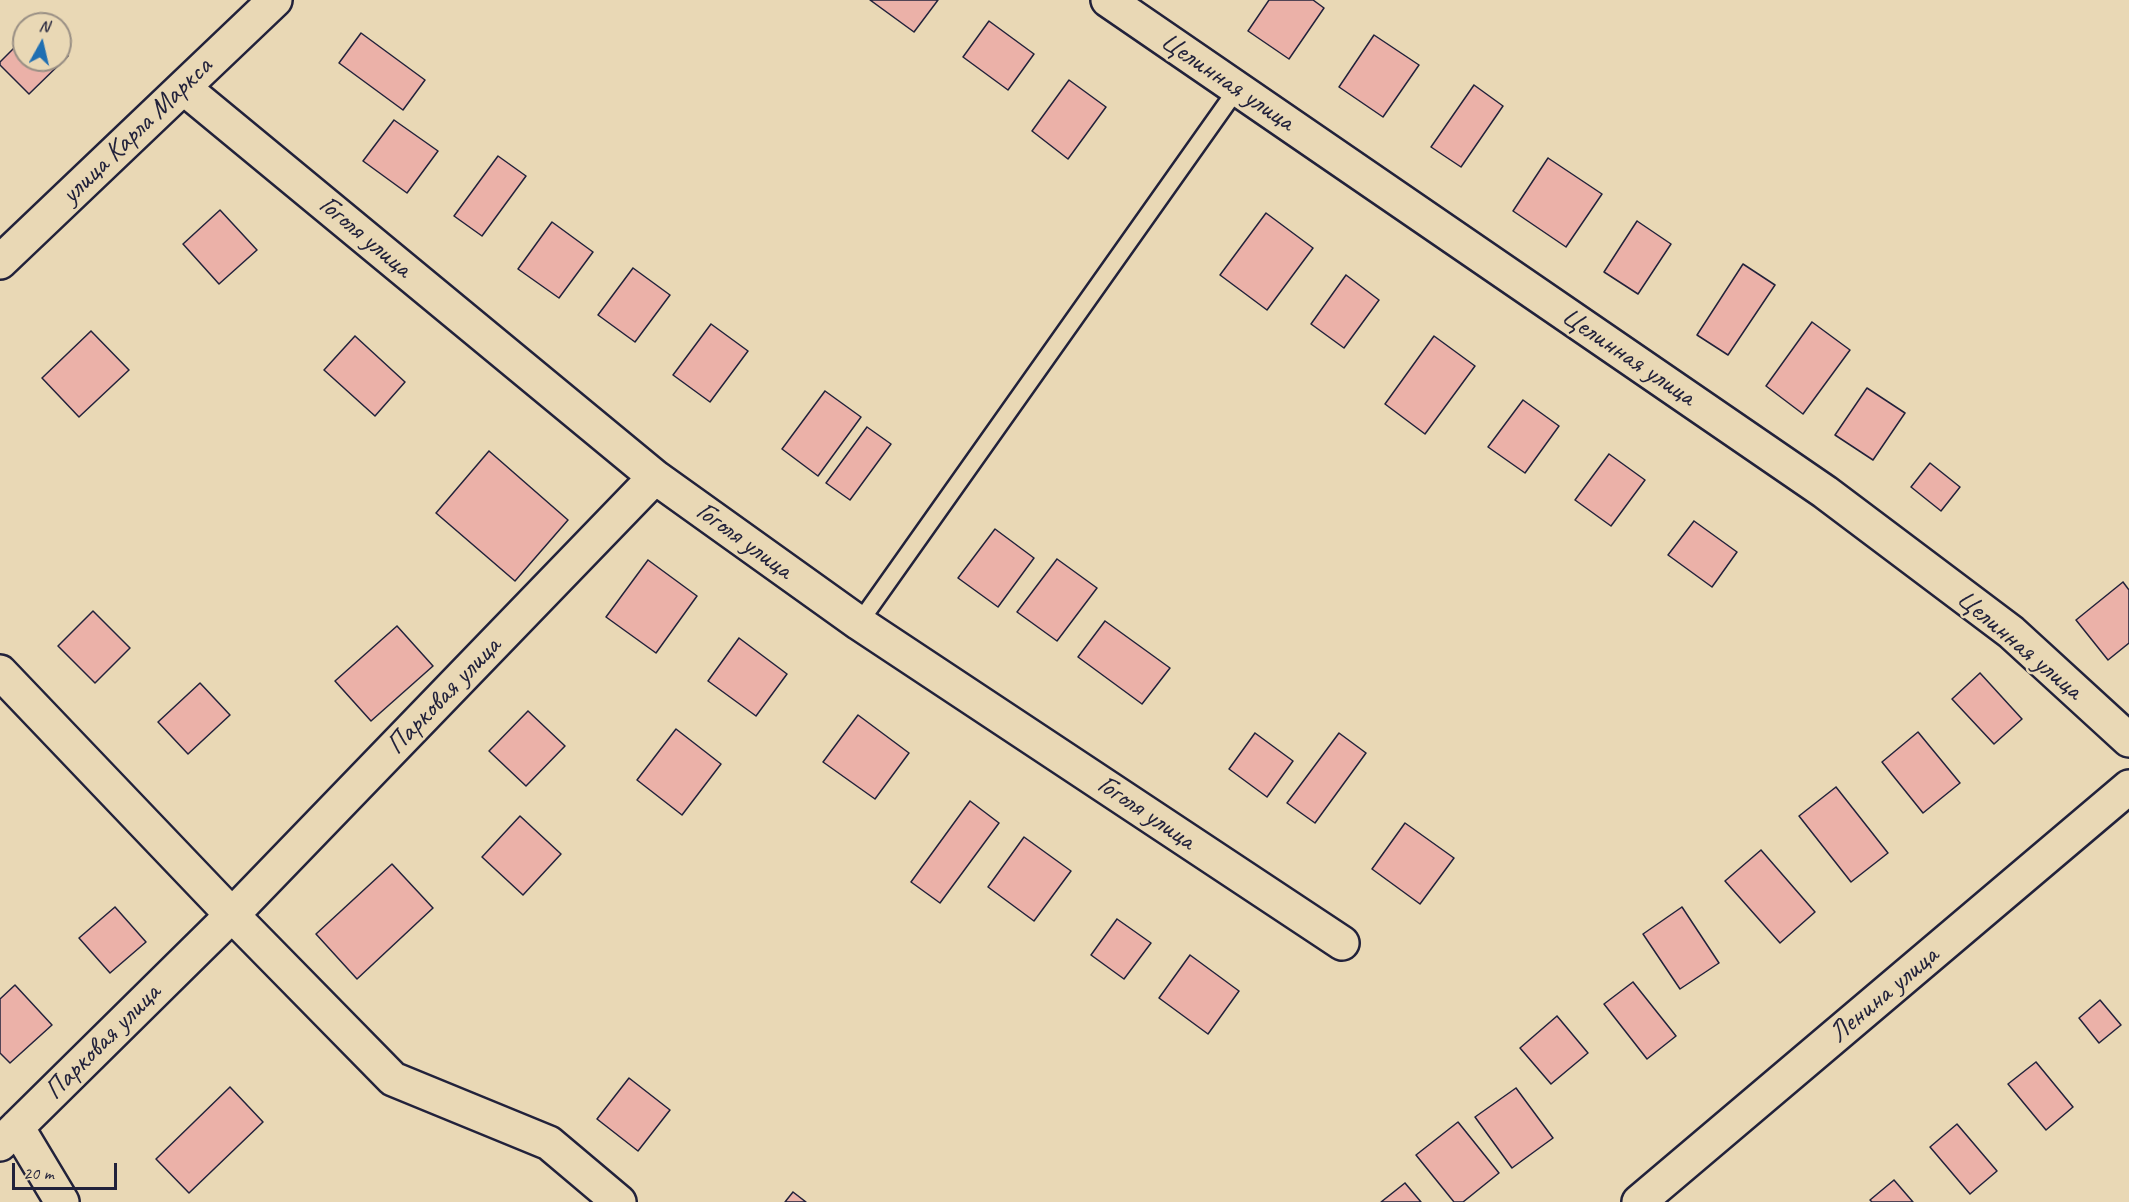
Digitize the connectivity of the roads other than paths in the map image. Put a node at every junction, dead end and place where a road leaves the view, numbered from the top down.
1 (275, 0) edge
2 (1108, 0) edge
3 (184, 88) junction
4 (1237, 88) junction
5 (0, 262) edge
6 (655, 477) junction
7 (859, 623) junction
8 (0, 672) edge
9 (2129, 740) edge
10 (2129, 788) edge
11 (232, 915) junction
12 (1342, 943) dead end
13 (8, 1136) edge
14 (62, 1202) edge
15 (619, 1202) edge
16 (1639, 1202) edge

1 - 3 street, улица Карла Маркса
2 - 4 street, Целинная улица
3 - 5 street, улица Карла Маркса
3 - 6 street, Гоголя улица
4 - 7 lane
4 - 9 street, Целинная улица
6 - 7 street, Гоголя улица
6 - 11 street, Парковая улица
7 - 12 street, Гоголя улица
8 - 11 street
10 - 16 street, Ленина улица
11 - 13 street, Парковая улица
11 - 15 street
13 - 14 street

